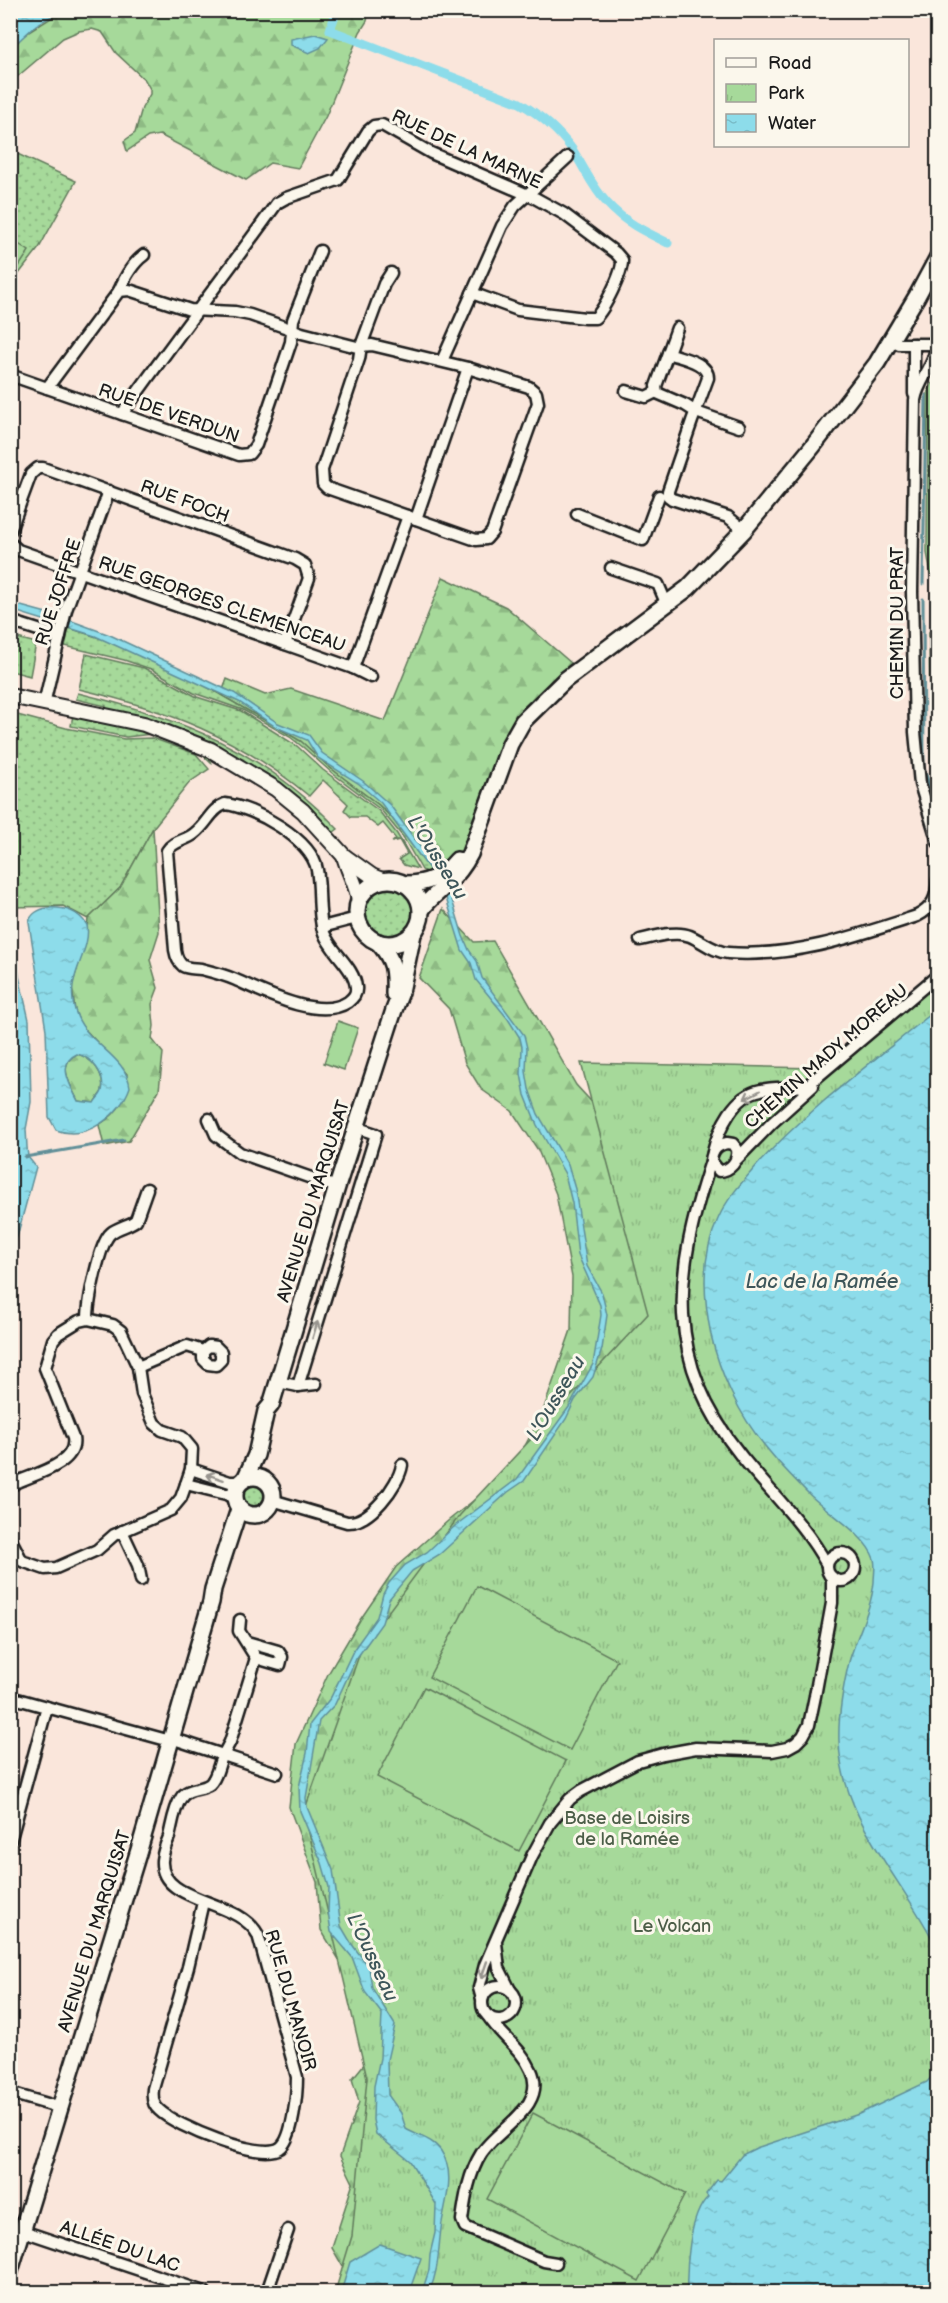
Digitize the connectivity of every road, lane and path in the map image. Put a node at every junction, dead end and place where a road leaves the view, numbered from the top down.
1 (568, 157) dead end
2 (525, 195) junction
3 (320, 251) dead end
4 (144, 255) dead end
5 (938, 257) edge
6 (391, 273) dead end
7 (119, 291) junction
8 (472, 293) junction
9 (198, 310) junction
10 (676, 328) dead end
11 (292, 329) junction
12 (892, 340) junction
13 (914, 344) junction
14 (937, 344) edge
15 (361, 346) junction
16 (668, 353) junction
17 (442, 361) junction
18 (468, 368) junction
19 (10, 375) edge
20 (47, 388) junction
21 (626, 391) dead end
22 (656, 392) junction
23 (915, 400) junction
24 (696, 411) junction
25 (122, 414) junction
26 (739, 427) dead end
27 (110, 491) junction
28 (664, 495) junction
29 (577, 514) dead end
30 (412, 518) junction
31 (744, 530) junction
32 (10, 531) edge
33 (10, 543) edge
34 (611, 568) dead end
35 (80, 572) junction
36 (667, 605) junction
37 (10, 621) edge
38 (62, 627) junction
39 (285, 644) junction
40 (353, 668) junction
41 (371, 677) dead end
42 (10, 696) edge
43 (44, 704) junction
44 (938, 842) edge
45 (344, 856) junction
46 (382, 880) junction
47 (938, 880) edge
48 (440, 882) junction
49 (405, 884) junction
50 (359, 900) junction
51 (422, 909) junction
52 (357, 918) junction
53 (322, 927) junction
54 (413, 934) junction
55 (640, 940) dead end
56 (378, 942) junction
57 (938, 975) edge
58 (938, 980) edge
59 (394, 1010) junction
60 (209, 1119) dead end
61 (356, 1127) junction
62 (712, 1156) junction
63 (737, 1159) junction
64 (726, 1170) junction
65 (337, 1187) junction
66 (703, 1188) junction
67 (147, 1189) dead end
68 (88, 1319) junction
69 (203, 1351) dead end
70 (138, 1367) junction
71 (278, 1382) junction
72 (316, 1384) dead end
73 (298, 1386) junction
74 (271, 1405) junction
75 (402, 1465) dead end
76 (191, 1469) junction
77 (263, 1479) junction
78 (243, 1480) junction
79 (13, 1481) edge
80 (186, 1484) junction
81 (272, 1500) junction
82 (237, 1504) junction
83 (255, 1515) junction
84 (122, 1532) junction
85 (10, 1538) edge
86 (816, 1543) junction
87 (840, 1551) junction
88 (827, 1564) junction
89 (832, 1577) junction
90 (141, 1580) dead end
91 (848, 1580) junction
92 (211, 1602) junction
93 (832, 1603) junction
94 (240, 1620) dead end
95 (247, 1642) junction
96 (256, 1658) junction
97 (10, 1697) edge
98 (47, 1707) junction
99 (170, 1740) junction
100 (223, 1755) junction
101 (277, 1773) dead end
102 (10, 1842) edge
103 (203, 1902) junction
104 (496, 1943) junction
105 (510, 1990) junction
106 (482, 1999) junction
107 (511, 2015) junction
108 (488, 2016) junction
109 (509, 2042) junction
110 (10, 2093) edge
111 (61, 2108) junction
112 (288, 2230) dead end
113 (23, 2231) junction
114 (556, 2263) dead end
115 (10, 2271) edge
116 (205, 2292) edge
117 (267, 2292) edge

1 - 2 street
2 - 8 street
2 - 8 street, RUE DE LA MARNE
2 - 9 street, RUE DE LA MARNE
3 - 11 street, RUE DE VERDUN
4 - 7 street
5 - 12 main road
6 - 15 street
7 - 9 street
7 - 20 street
8 - 17 street
9 - 11 street
9 - 25 street, RUE DE LA MARNE
10 - 16 street
11 - 15 street
11 - 25 street, RUE DE VERDUN
12 - 13 street, CHEMIN DU PRAT
12 - 31 main road
13 - 14 street, CHEMIN DU PRAT
13 - 23 street, CHEMIN DU PRAT
14 - 23 street, CHEMIN DU PRAT
15 - 17 street
15 - 30 street
16 - 22 street
16 - 24 street
17 - 18 street
18 - 30 street
18 - 30 street
19 - 20 street, RUE DE VERDUN
20 - 25 street, RUE DE VERDUN
21 - 22 street
22 - 24 street
23 - 44 street, CHEMIN DU PRAT
24 - 26 street
24 - 28 street
27 - 32 street, RUE FOCH
27 - 35 street, RUE JOFFRE
27 - 39 street, RUE FOCH
28 - 29 street
28 - 31 street
30 - 40 street, RUE GEORGES CLEMENCEAU
31 - 36 main road
33 - 35 street
34 - 36 street
35 - 38 street, RUE JOFFRE
35 - 39 street, RUE GEORGES CLEMENCEAU
36 - 48 main road
37 - 38 street
38 - 43 street, RUE JOFFRE
39 - 40 street, RUE GEORGES CLEMENCEAU
40 - 41 street, RUE GEORGES CLEMENCEAU
42 - 43 street
43 - 45 street
45 - 46 street
45 - 50 street
46 - 49 main road
46 - 50 main road
47 - 55 street
48 - 49 main road
48 - 51 main road
49 - 51 main road
50 - 52 main road
51 - 54 main road
52 - 53 street
52 - 56 main road
53 - 53 street
54 - 56 main road
54 - 59 main road, AVENUE DU MARQUISAT
56 - 59 main road, AVENUE DU MARQUISAT
57 -> 62 street, CHEMIN MADY MOREAU
58 - 63 street, CHEMIN MADY MOREAU
59 - 61 main road, AVENUE DU MARQUISAT
60 - 65 street
61 - 65 main road, AVENUE DU MARQUISAT
73 -> 61 street
62 - 63 street
62 - 64 street
62 - 66 street, CHEMIN MADY MOREAU
63 - 64 street
64 - 66 street
65 - 71 main road, AVENUE DU MARQUISAT
66 - 86 street, CHEMIN MADY MOREAU
67 - 68 street
68 - 70 street
68 - 79 street
69 - 70 street
70 - 76 street
71 - 73 street
71 - 74 main road, AVENUE DU MARQUISAT
72 - 73 street
74 - 77 main road, AVENUE DU MARQUISAT
74 - 78 main road, AVENUE DU MARQUISAT
75 - 81 street
78 -> 76 street
76 - 80 street
77 - 78 main road
77 - 81 main road
78 - 82 main road
80 - 82 street
80 - 84 street
81 - 83 main road
82 - 83 main road
82 - 92 main road, AVENUE DU MARQUISAT
83 - 92 main road, AVENUE DU MARQUISAT
84 - 85 street
84 - 90 street
86 - 87 street
86 - 88 street, CHEMIN MADY MOREAU
87 - 88 street
87 - 91 street
88 - 89 street
89 - 91 street
89 - 93 street
91 - 93 street
92 - 99 main road, AVENUE DU MARQUISAT
93 - 104 street
94 - 95 street
95 - 96 street
95 - 96 street
96 - 100 street, RUE DU MANOIR
97 - 98 street
98 - 99 street
98 - 102 street
99 - 100 street
99 - 111 main road, AVENUE DU MARQUISAT
100 - 101 street
100 - 103 street, RUE DU MANOIR
103 - 103 street, RUE DU MANOIR
104 - 105 street
104 -> 106 street
105 - 106 street
105 - 107 street
106 - 108 street
107 - 108 street
107 - 109 street
108 - 109 street
109 - 114 street
110 - 111 street
111 - 113 main road, AVENUE DU MARQUISAT
112 - 117 street
113 - 115 main road, AVENUE DU MARQUISAT
113 - 116 street, ALLÉE DU LAC

